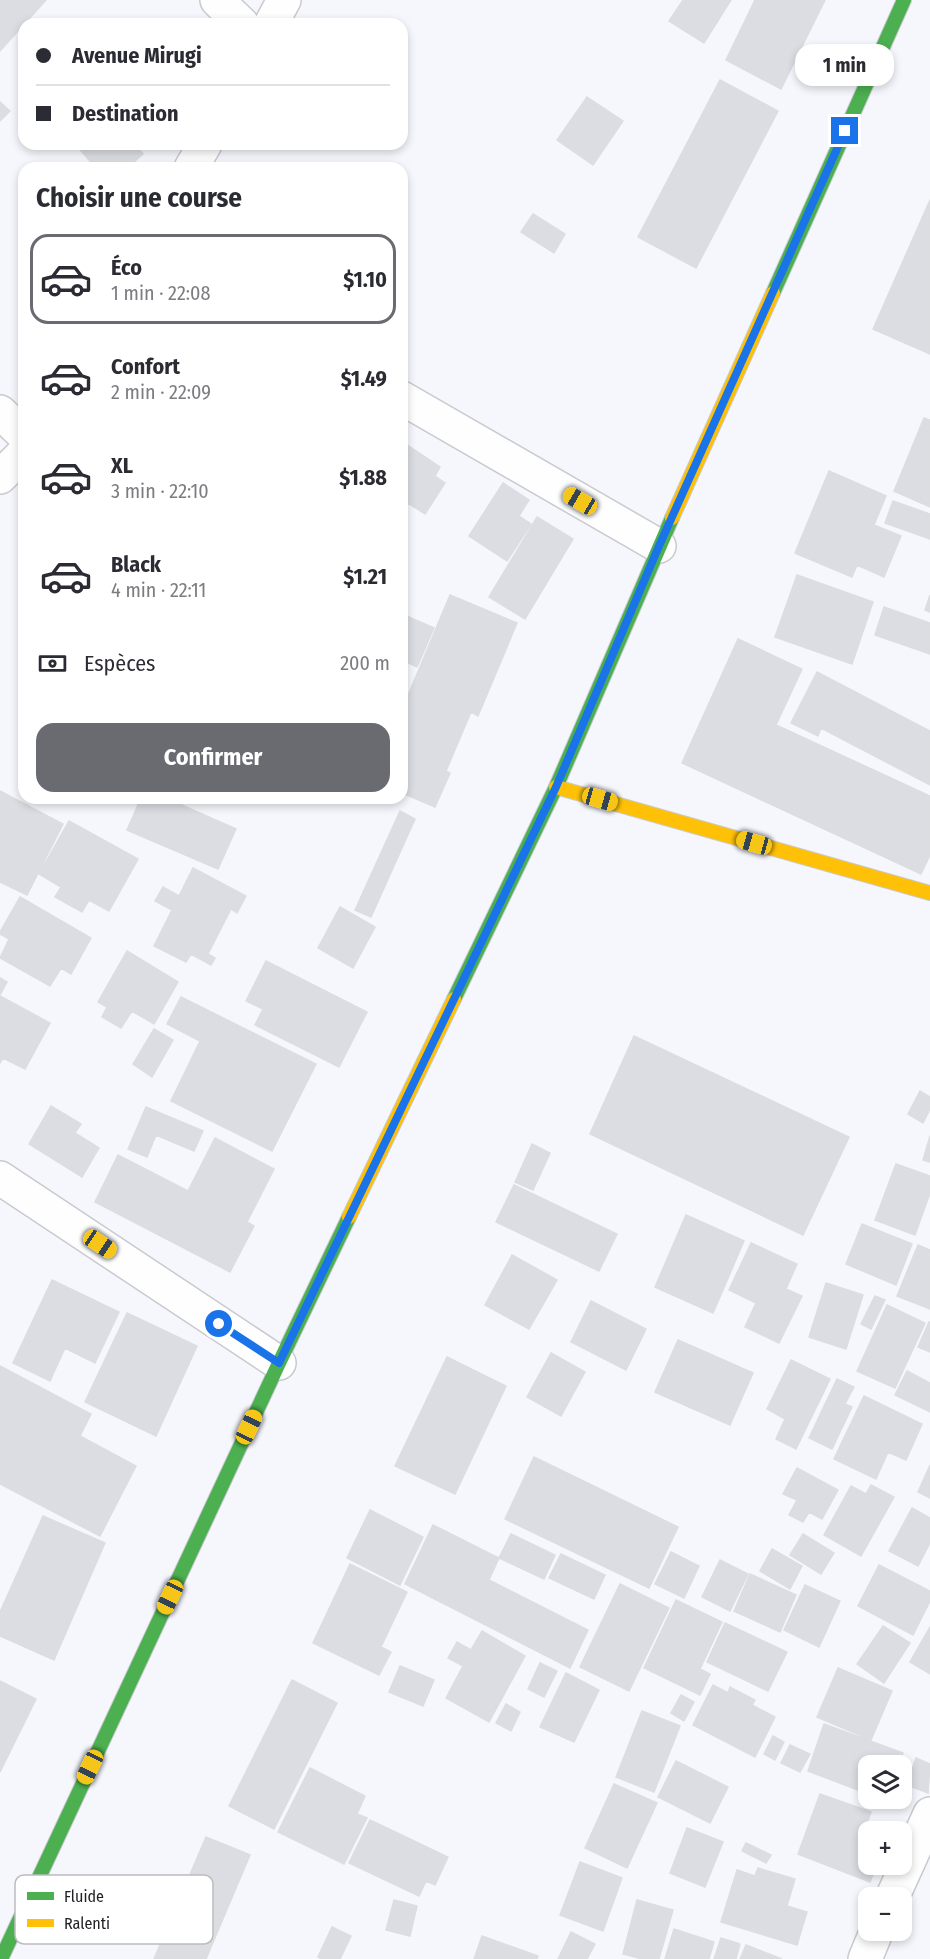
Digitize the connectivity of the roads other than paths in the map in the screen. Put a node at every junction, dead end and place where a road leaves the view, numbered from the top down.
1 (217, 0) edge
2 (284, 0) edge
3 (904, 0) edge
4 (236, 18) edge
5 (274, 18) edge
6 (408, 401) edge
7 (0, 412) edge
8 (18, 429) edge
9 (18, 459) edge
10 (0, 477) edge
11 (659, 546) junction
12 (556, 787) junction
13 (930, 893) edge
14 (0, 1178) edge
15 (279, 1363) junction
16 (930, 1814) edge
17 (919, 1863) edge
18 (40, 1875) edge
19 (900, 1887) edge
20 (15, 1929) edge
21 (872, 1941) edge
22 (1, 1959) edge
23 (865, 1959) edge

1 - 4 street
2 - 5 street
3 - 11 main road
6 - 11 street
7 - 8 street
9 - 10 street
11 - 12 main road
12 - 13 main road
12 - 15 main road
14 - 15 street
15 - 18 main road
16 - 17 street
17 - 19 street
20 - 22 main road
21 - 23 street

